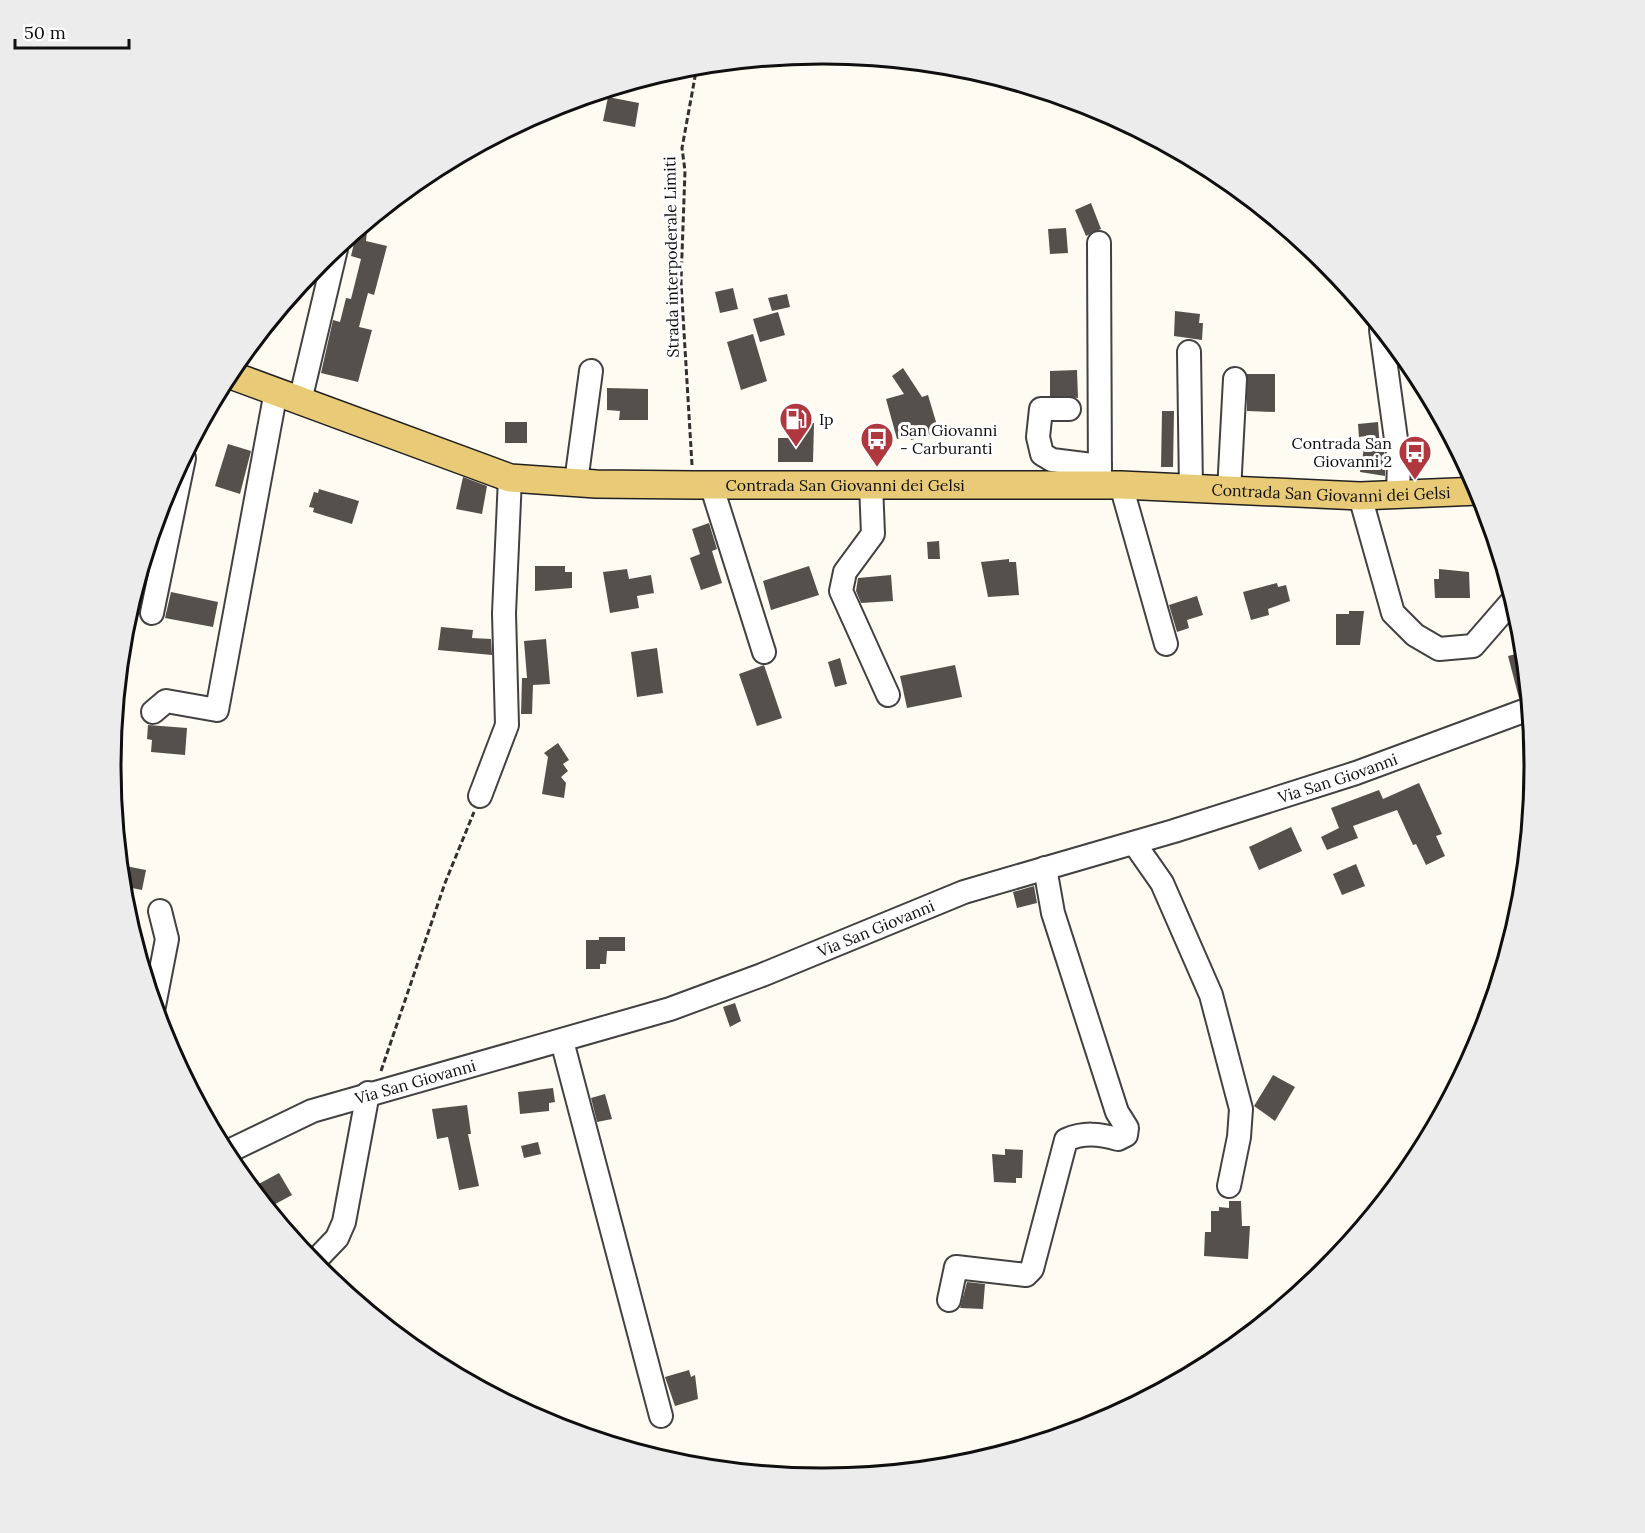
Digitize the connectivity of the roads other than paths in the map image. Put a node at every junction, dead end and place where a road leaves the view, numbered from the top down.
1 (1099, 243) dead end
2 (330, 266) edge
3 (1383, 344) edge
4 (1189, 352) dead end
5 (591, 371) dead end
6 (238, 378) edge
7 (1235, 379) dead end
8 (288, 396) junction
9 (1069, 409) dead end
10 (510, 478) junction
11 (1107, 479) junction
12 (576, 482) junction
13 (871, 484) junction
14 (705, 485) junction
15 (1191, 489) junction
16 (177, 491) edge
17 (1229, 491) junction
18 (1468, 492) edge
19 (1398, 495) junction
20 (1360, 496) junction
21 (1506, 608) edge
22 (152, 613) dead end
23 (1166, 644) dead end
24 (764, 652) dead end
25 (888, 694) dead end
26 (153, 712) dead end
27 (1522, 712) edge
28 (480, 796) road end
29 (1134, 843) junction
30 (1045, 868) junction
31 (160, 910) dead end
32 (157, 989) edge
33 (562, 1041) junction
34 (371, 1093) junction
35 (234, 1149) edge
36 (1229, 1186) dead end
37 (320, 1256) edge
38 (949, 1300) dead end
39 (661, 1416) dead end

1 - 11 street
2 - 8 street
3 - 19 street
4 - 15 street
5 - 12 street
6 - 8 main road, Contrada San Giovanni dei Gelsi
7 - 17 street
8 - 10 main road, Contrada San Giovanni dei Gelsi
8 - 26 street
9 - 11 street
10 - 12 main road, Contrada San Giovanni dei Gelsi
10 - 28 street
11 - 13 main road, Contrada San Giovanni dei Gelsi
11 - 15 main road, Contrada San Giovanni dei Gelsi
11 - 23 street
12 - 14 main road, Contrada San Giovanni dei Gelsi
13 - 14 main road, Contrada San Giovanni dei Gelsi
13 - 25 street
14 - 24 street
15 - 17 main road, Contrada San Giovanni dei Gelsi
16 - 22 street
17 - 20 main road, Contrada San Giovanni dei Gelsi
18 - 19 main road, Contrada San Giovanni dei Gelsi
19 - 20 main road, Contrada San Giovanni dei Gelsi
20 - 21 street
27 - 29 street, Via San Giovanni
29 - 30 street, Via San Giovanni
29 - 36 street
30 - 33 street, Via San Giovanni
30 - 38 street
31 - 32 street
33 - 34 street, Via San Giovanni
33 - 39 street
34 - 35 street, Via San Giovanni
34 - 37 street

